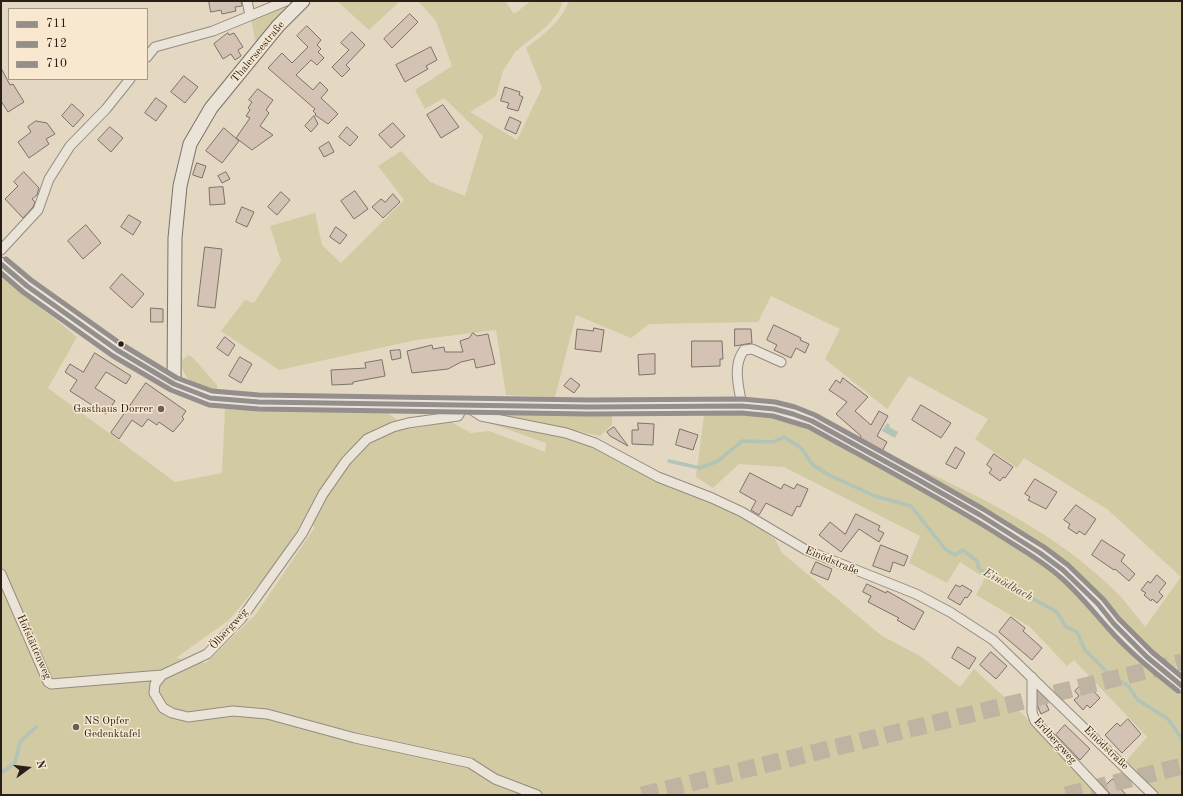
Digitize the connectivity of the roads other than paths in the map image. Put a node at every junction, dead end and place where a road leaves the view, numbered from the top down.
1 (247, 1) edge
2 (286, 1) edge
3 (303, 1) edge
4 (250, 15) junction
5 (148, 56) edge
6 (129, 80) edge
7 (1, 250) edge
8 (1, 264) edge
9 (781, 362) dead end
10 (174, 384) junction
11 (464, 405) junction
12 (742, 406) junction
13 (1, 574) edge
14 (162, 675) junction
15 (1032, 677) junction
16 (1182, 686) edge
17 (537, 795) edge
18 (1104, 795) edge
19 (1153, 795) edge

1 - 4 street
2 - 4 street, Thalerseestraße
3 - 10 main road, Thalerseestraße
4 - 5 street, Thalerseestraße
6 - 7 street
8 - 10 main road
9 - 12 street
10 - 11 main road
11 - 12 main road
11 - 14 street, Ölbergweg
11 - 15 street, Einödstraße
12 - 16 main road
13 - 14 street, Hofstättenweg
14 - 17 street
15 - 18 street, Erdbergweg
15 - 19 street, Einödstraße

